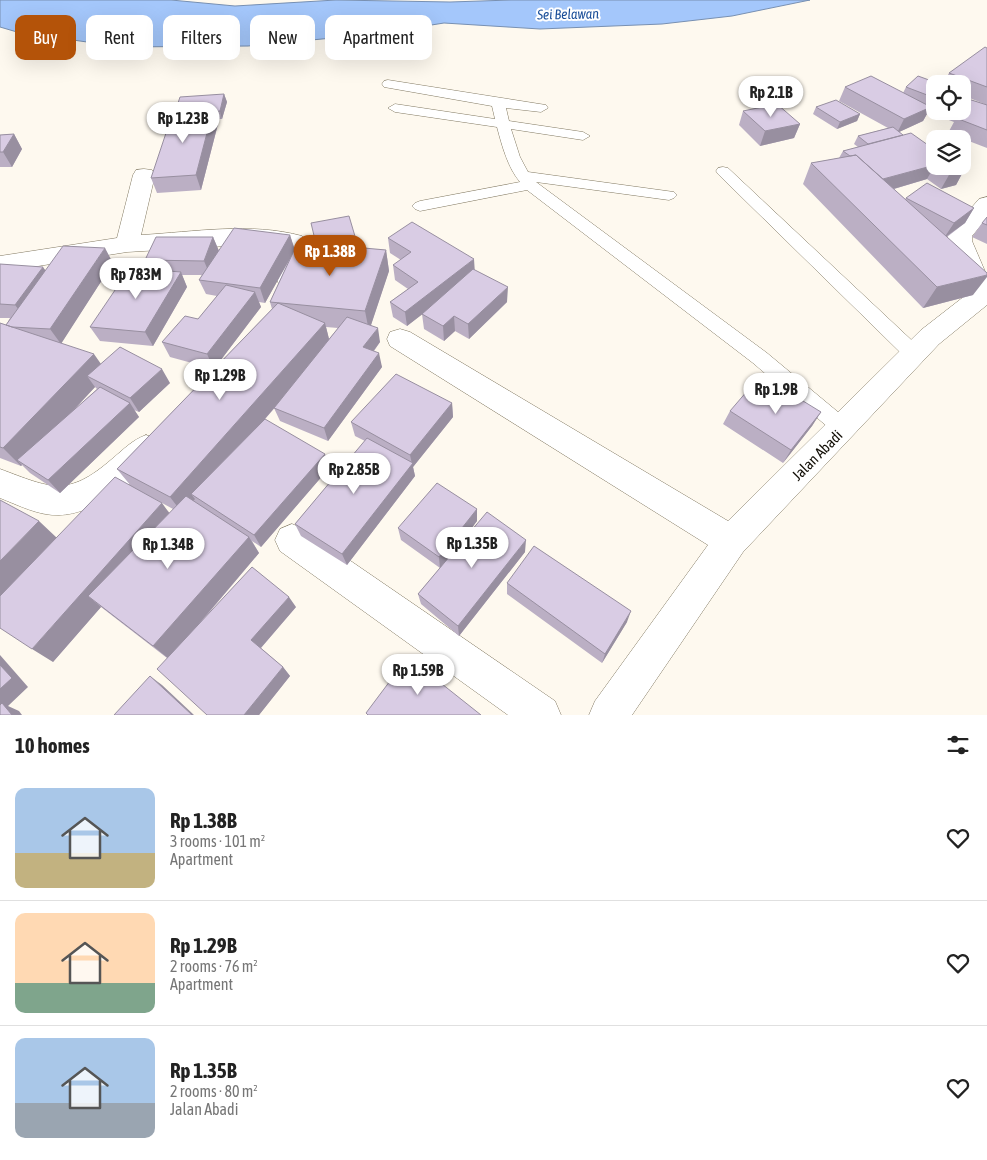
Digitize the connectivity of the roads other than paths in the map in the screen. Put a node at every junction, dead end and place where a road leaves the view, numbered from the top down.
1 (388, 84) dead end
2 (498, 103) junction
3 (395, 108) dead end
4 (541, 108) dead end
5 (503, 125) junction
6 (583, 136) dead end
7 (723, 171) dead end
8 (144, 175) dead end
9 (526, 180) junction
10 (669, 195) dead end
11 (987, 204) edge
12 (420, 206) dead end
13 (127, 244) junction
14 (0, 264) edge
15 (280, 299) edge
16 (400, 338) dead end
17 (914, 354) junction
18 (844, 428) junction
19 (165, 430) edge
20 (0, 483) edge
21 (292, 540) dead end
22 (731, 541) junction
23 (540, 715) edge
24 (609, 715) edge

1 - 2 lane
2 - 4 lane
2 - 5 lane
3 - 5 lane
5 - 6 lane
5 - 9 lane
7 - 17 lane
8 - 13 street
9 - 10 lane
9 - 12 lane
9 - 18 lane
11 - 17 street, Jalan Abadi
13 - 14 street
13 - 15 street
16 - 22 street
17 - 18 street, Jalan Abadi
18 - 22 street, Jalan Abadi
19 - 20 street
21 - 23 street
22 - 24 street, Jalan Abadi

